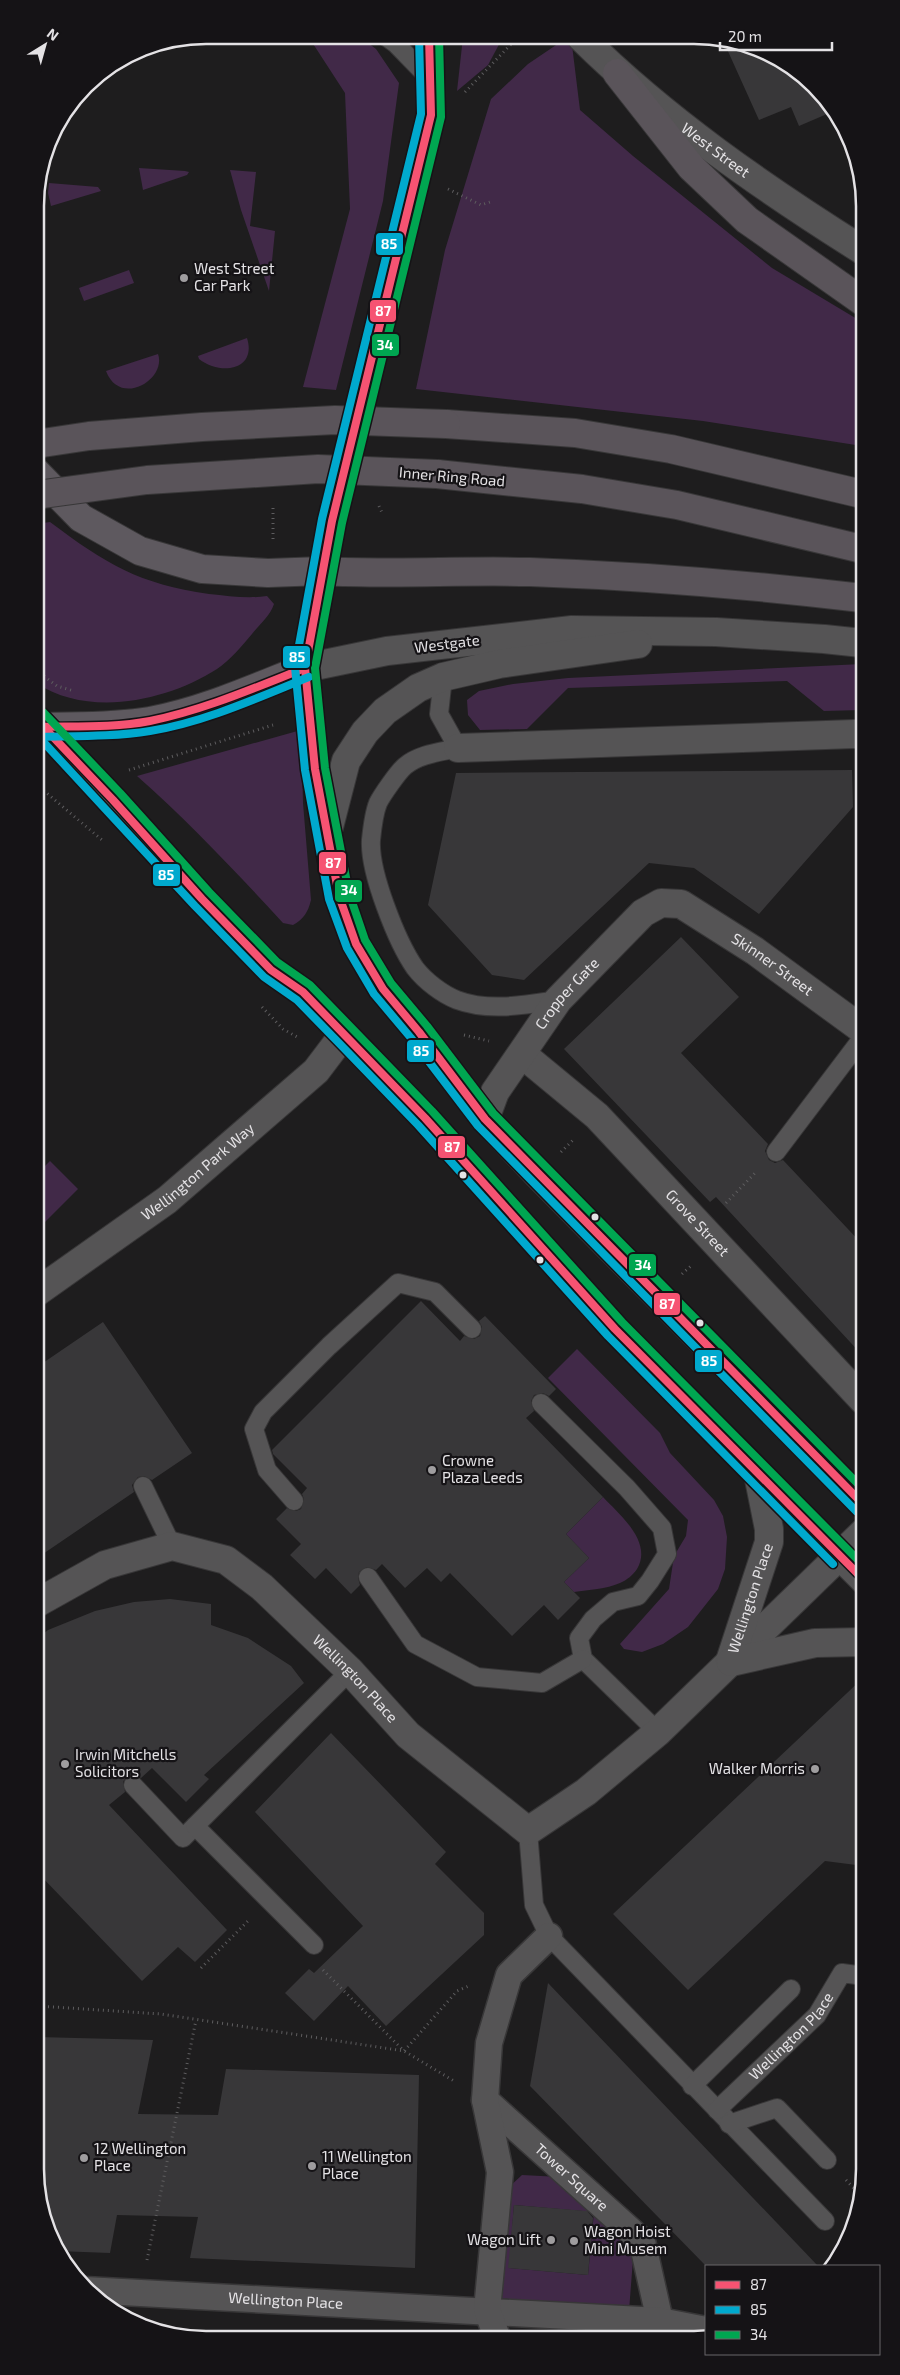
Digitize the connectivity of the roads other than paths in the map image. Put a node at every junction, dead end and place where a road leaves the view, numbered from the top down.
1 (396, 44) edge
2 (428, 44) edge
3 (588, 44) edge
4 (617, 73) junction
5 (430, 79) junction
6 (856, 246) edge
7 (856, 297) edge
8 (44, 443) edge
9 (44, 480) edge
10 (856, 493) edge
11 (44, 495) edge
12 (856, 548) edge
13 (322, 571) junction
14 (856, 597) edge
15 (716, 632) junction
16 (856, 642) edge
17 (305, 668) junction
18 (443, 677) junction
19 (44, 724) edge
20 (44, 730) edge
21 (854, 734) dead end
22 (458, 748) junction
23 (327, 835) junction
24 (681, 904) joint
25 (558, 1000) junction
26 (856, 1025) edge
27 (344, 1034) junction
28 (856, 1046) edge
29 (522, 1054) junction
30 (486, 1119) junction
31 (776, 1152) road end
32 (44, 1287) edge
33 (472, 1329) dead end
34 (856, 1392) edge
35 (541, 1403) dead end
36 (758, 1474) junction
37 (143, 1486) dead end
38 (856, 1497) edge
39 (294, 1501) dead end
40 (856, 1540) edge
41 (172, 1546) junction
42 (840, 1557) junction
43 (856, 1572) edge
44 (368, 1578) dead end
45 (44, 1601) edge
46 (856, 1642) edge
47 (583, 1659) junction
48 (730, 1663) junction
49 (350, 1670) junction
50 (658, 1732) junction
51 (133, 1785) dead end
52 (196, 1826) junction
53 (528, 1832) junction
54 (549, 1936) junction
55 (314, 1945) road end
56 (856, 1975) edge
57 (791, 1989) dead end
58 (692, 2086) junction
59 (486, 2100) junction
60 (717, 2110) junction
61 (730, 2124) junction
62 (827, 2160) dead end
63 (825, 2221) dead end
64 (99, 2291) edge
65 (487, 2310) junction
66 (660, 2321) junction
67 (705, 2330) edge
68 (495, 2331) edge

1 - 5 lane
2 - 5 main road
3 - 4 street, West Street
4 - 6 street, West Street
4 - 7 highway
5 - 13 main road
8 - 10 highway, bridge
9 - 13 main road
11 - 12 highway, Inner Ring Road, bridge
13 - 14 highway
13 - 17 main road
15 - 16 street, Westgate
15 - 17 street, Westgate
15 - 18 street
17 - 19 main road, Westgate
17 - 23 street
18 - 22 lane
18 - 23 street
20 - 27 street
21 - 22 street
22 - 25 lane
23 - 30 street
24 - 25 street, Cropper Gate
24 - 26 street, Skinner Street
25 - 29 street, Cropper Gate
27 - 32 street, Wellington Park Way
27 - 36 street
28 - 31 lane
29 - 30 street, Cropper Gate
29 - 34 street, Grove Street
30 - 38 street
33 - 39 lane
35 - 47 lane
36 - 42 street
36 - 48 street, Wellington Place
37 - 41 lane
40 - 42 street, Wellington Place
41 - 45 street
41 - 49 street, Wellington Place
42 - 43 street
42 - 48 street, Wellington Place
44 - 47 lane
46 - 48 street, Wellington Place
47 - 50 lane
48 - 50 street, Wellington Place
49 - 52 lane
49 - 53 street, Wellington Place
50 - 53 street, Wellington Place
51 - 52 lane
52 - 55 lane
53 - 54 lane
54 - 58 lane
54 - 59 street
56 - 60 lane, Wellington Place
57 - 58 lane, Wellington Place
58 - 60 lane
59 - 65 street
59 - 66 street, Tower Square
60 - 61 lane
61 - 62 lane
61 - 63 lane
64 - 65 street, Wellington Place
65 - 66 street, Wellington Place
65 - 68 street
66 - 67 street, Wellington Place

